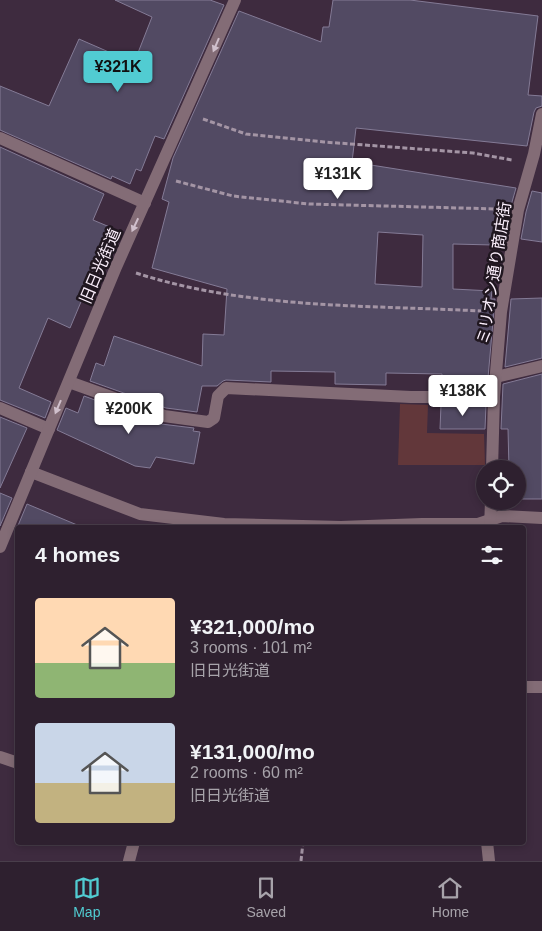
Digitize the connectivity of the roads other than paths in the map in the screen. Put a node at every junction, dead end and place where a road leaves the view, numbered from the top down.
1 (235, 0) edge
2 (542, 114) edge
3 (0, 138) edge
4 (538, 153) edge
5 (145, 203) junction
6 (542, 366) edge
7 (496, 377) junction
8 (69, 382) junction
9 (494, 397) junction
10 (0, 408) edge
11 (49, 429) junction
12 (492, 460) edge
13 (31, 472) junction
14 (491, 510) edge
15 (542, 518) edge
16 (490, 524) edge
17 (263, 525) edge
18 (395, 525) edge
19 (0, 546) edge
20 (526, 687) edge
21 (542, 687) edge
22 (0, 757) edge
23 (15, 762) edge
24 (133, 845) edge
25 (487, 845) edge
26 (129, 861) edge
27 (489, 861) edge

1 -> 5 street, 旧日光街道
2 - 4 street, ミリオン通り商店街
3 - 5 street
4 - 7 street, ミリオン通り商店街
5 -> 8 street, 旧日光街道
6 - 7 street
7 - 9 street, ミリオン通り商店街
8 - 9 street
8 -> 11 street, 旧日光街道
9 - 12 street, ミリオン通り商店街
10 - 11 street
11 - 13 street, 旧日光街道
13 - 17 street
13 - 19 street, 旧日光街道
14 - 16 street
15 - 16 street
16 - 18 street
20 - 21 street
22 - 23 street
24 - 26 street
25 - 27 street

